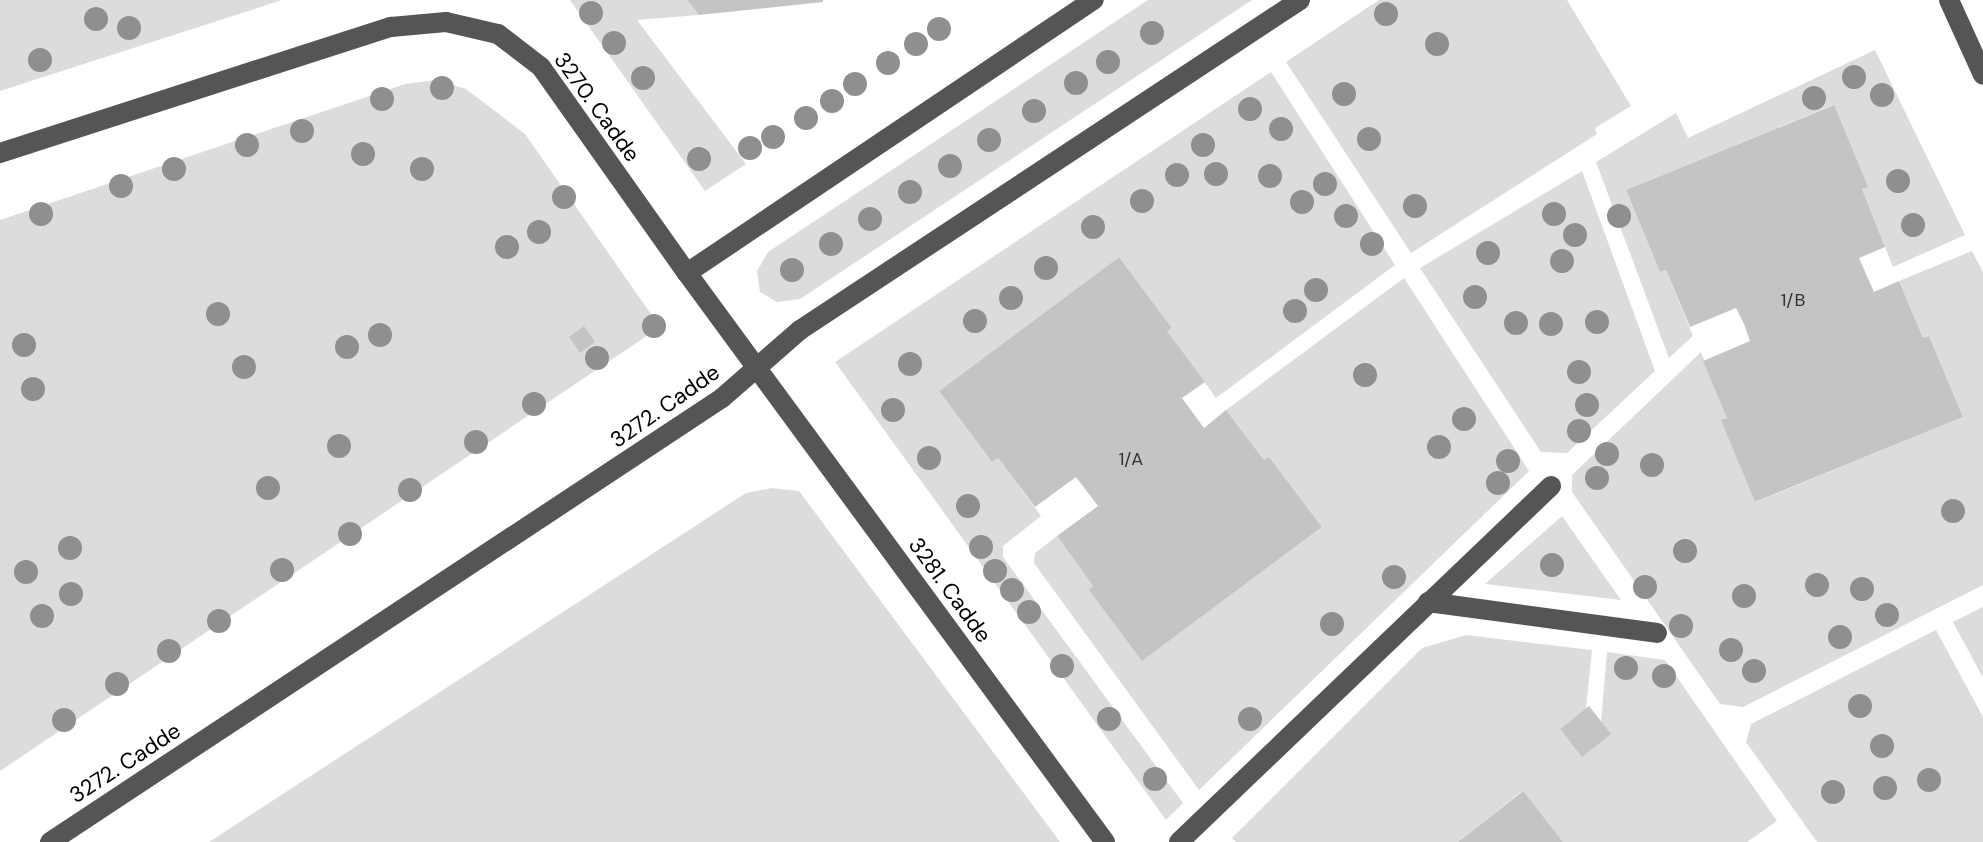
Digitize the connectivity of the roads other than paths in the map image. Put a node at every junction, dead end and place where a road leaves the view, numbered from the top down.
1 (1300, 0) edge
2 (1949, 0) edge
3 (1089, 1) edge
4 (1983, 75) edge
5 (0, 153) edge
6 (687, 273) junction
7 (757, 366) junction
8 (1551, 486) dead end
9 (1428, 602) junction
10 (1657, 633) dead end
11 (50, 842) edge
12 (1105, 842) edge
13 (1179, 842) edge

1 - 7 street, 3272. Cadde
2 - 4 street
3 - 6 street
5 - 6 street, 3270. Cadde
6 - 7 street, 3270. Cadde
7 - 11 street, 3272. Cadde
7 - 12 street, 3281. Cadde
8 - 9 street
9 - 10 street
9 - 13 street

